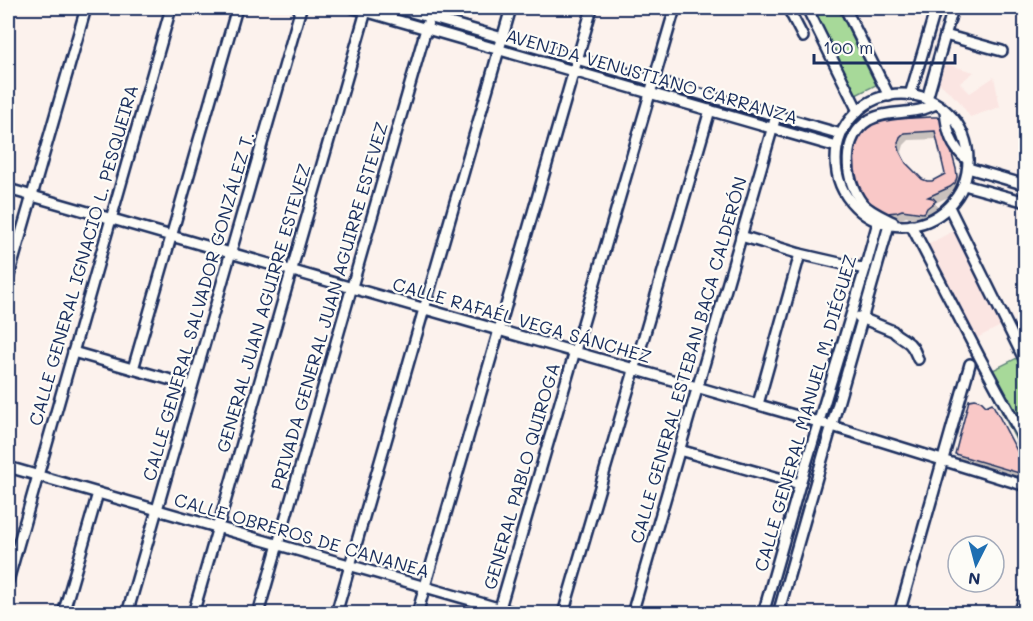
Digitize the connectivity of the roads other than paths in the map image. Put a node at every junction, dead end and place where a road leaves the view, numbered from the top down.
1 (9, 8) edge
2 (86, 8) edge
3 (171, 8) edge
4 (237, 8) edge
5 (301, 8) edge
6 (354, 8) edge
7 (397, 8) edge
8 (511, 8) edge
9 (592, 8) edge
10 (675, 8) edge
11 (788, 8) edge
12 (807, 8) edge
13 (845, 8) edge
14 (936, 8) edge
15 (953, 8) edge
16 (366, 11) junction
17 (431, 12) edge
18 (8, 14) edge
19 (426, 28) junction
20 (945, 35) junction
21 (803, 37) dead end
22 (502, 38) junction
23 (499, 50) junction
24 (1002, 51) dead end
25 (577, 59) junction
26 (573, 71) junction
27 (653, 81) junction
28 (650, 93) junction
29 (910, 95) junction
30 (889, 96) junction
31 (927, 99) junction
32 (936, 104) junction
33 (710, 110) junction
34 (858, 111) junction
35 (776, 116) junction
36 (772, 128) junction
37 (841, 134) junction
38 (837, 147) junction
39 (968, 164) junction
40 (1025, 183) edge
41 (964, 184) junction
42 (8, 189) edge
43 (31, 196) junction
44 (1023, 201) edge
45 (949, 207) junction
46 (111, 219) junction
47 (878, 222) junction
48 (889, 225) junction
49 (900, 225) junction
50 (911, 225) junction
51 (171, 236) junction
52 (741, 236) junction
53 (230, 253) junction
54 (800, 254) junction
55 (865, 269) junction
56 (291, 271) junction
57 (8, 279) edge
58 (351, 288) junction
59 (424, 309) junction
60 (850, 318) junction
61 (861, 322) junction
62 (498, 330) junction
63 (73, 352) junction
64 (575, 352) junction
65 (918, 359) dead end
66 (1026, 363) edge
67 (970, 364) dead end
68 (133, 369) junction
69 (634, 369) junction
70 (192, 386) junction
71 (698, 387) junction
72 (758, 404) junction
73 (819, 422) junction
74 (832, 426) junction
75 (1026, 443) edge
76 (679, 450) junction
77 (943, 461) junction
78 (8, 467) edge
79 (38, 476) junction
80 (800, 484) junction
81 (1026, 486) edge
82 (98, 493) junction
83 (156, 510) junction
84 (217, 527) junction
85 (278, 545) junction
86 (350, 565) junction
87 (8, 581) edge
88 (424, 587) junction
89 (1026, 592) edge
90 (500, 608) junction
91 (63, 614) edge
92 (127, 614) edge
93 (193, 614) edge
94 (258, 614) edge
95 (336, 614) edge
96 (417, 614) edge
97 (519, 614) edge
98 (563, 614) edge
99 (632, 614) edge
100 (763, 614) edge
101 (777, 614) edge
102 (899, 614) edge
103 (1019, 614) edge

1 - 18 street
2 - 43 street
3 - 46 street, CALLE GENERAL IGNACIO L. PESQUEIRA
4 - 51 street
5 - 53 street, CALLE GENERAL SALVADOR GONZÁLEZ T.
6 - 16 street, AVENIDA VENUSTIANO CARRANZA
7 - 17 street, AVENIDA VENUSTIANO CARRANZA
8 - 22 street
9 - 25 street
10 - 27 street, GENERAL PABLO QUIROGA
11 - 21 street
12 - 34 street
13 - 30 street
14 - 29 street
15 - 20 street
16 - 19 street, AVENIDA VENUSTIANO CARRANZA
16 - 56 street, GENERAL JUAN AGUIRRE ESTEVEZ
17 - 19 street, PRIVADA GENERAL JUAN AGUIRRE ESTEVEZ
17 - 22 street, AVENIDA VENUSTIANO CARRANZA
19 - 23 street, AVENIDA VENUSTIANO CARRANZA
19 - 58 street, PRIVADA GENERAL JUAN AGUIRRE ESTEVEZ
20 - 24 street
20 - 31 street
22 - 23 street
22 - 25 street, AVENIDA VENUSTIANO CARRANZA
23 - 26 street, AVENIDA VENUSTIANO CARRANZA
23 - 59 street
25 - 26 street
25 - 27 street, AVENIDA VENUSTIANO CARRANZA
26 - 28 street, AVENIDA VENUSTIANO CARRANZA
26 - 62 street
27 - 28 street, GENERAL PABLO QUIROGA
27 - 35 street, AVENIDA VENUSTIANO CARRANZA
28 - 33 street, AVENIDA VENUSTIANO CARRANZA
28 - 64 street, GENERAL PABLO QUIROGA
29 - 30 street
29 - 31 street
30 - 34 street
31 - 32 street
32 - 39 street
32 - 49 street
33 - 36 street, AVENIDA VENUSTIANO CARRANZA
33 - 69 street
34 - 37 street
35 - 36 street, CALLE GENERAL ESTEBAN BACA CALDERÓN
35 - 37 street, AVENIDA VENUSTIANO CARRANZA
36 - 38 street, AVENIDA VENUSTIANO CARRANZA
36 - 52 street, CALLE GENERAL ESTEBAN BACA CALDERÓN
37 - 38 street
38 - 47 street
39 - 40 street
39 - 41 street
40 - 44 street
41 - 44 street
41 - 45 street
42 - 43 street, CALLE RAFAÉL VEGA SÁNCHEZ
43 - 46 street, CALLE RAFAÉL VEGA SÁNCHEZ
43 - 57 street
45 - 50 street
45 - 66 street
46 - 51 street, CALLE RAFAÉL VEGA SÁNCHEZ
46 - 63 street, CALLE GENERAL IGNACIO L. PESQUEIRA
47 - 48 street
47 - 55 street, CALLE GENERAL MANUEL M. DIÉGUEZ
48 - 49 street
48 - 61 street, CALLE GENERAL MANUEL M. DIÉGUEZ
49 - 50 street
50 - 75 street
51 - 53 street, CALLE RAFAÉL VEGA SÁNCHEZ
51 - 68 street
52 - 54 street
52 - 71 street, CALLE GENERAL ESTEBAN BACA CALDERÓN
53 - 56 street, CALLE RAFAÉL VEGA SÁNCHEZ
53 - 70 street, CALLE GENERAL SALVADOR GONZÁLEZ T.
54 - 55 street
54 - 72 street
55 - 60 street, CALLE GENERAL MANUEL M. DIÉGUEZ
56 - 58 street, CALLE RAFAÉL VEGA SÁNCHEZ
56 - 84 street, GENERAL JUAN AGUIRRE ESTEVEZ
58 - 59 street, CALLE RAFAÉL VEGA SÁNCHEZ
58 - 85 street, PRIVADA GENERAL JUAN AGUIRRE ESTEVEZ
59 - 62 street, CALLE RAFAÉL VEGA SÁNCHEZ
59 - 86 street
60 - 61 street
60 - 73 street, CALLE GENERAL MANUEL M. DIÉGUEZ
61 - 65 street
61 - 74 street, CALLE GENERAL MANUEL M. DIÉGUEZ
62 - 64 street, CALLE RAFAÉL VEGA SÁNCHEZ
62 - 88 street
63 - 68 street
63 - 79 street, CALLE GENERAL IGNACIO L. PESQUEIRA
64 - 69 street, CALLE RAFAÉL VEGA SÁNCHEZ
64 - 90 street, GENERAL PABLO QUIROGA
67 - 77 street
68 - 70 street
69 - 71 street, CALLE RAFAÉL VEGA SÁNCHEZ
69 - 98 street
70 - 83 street, CALLE GENERAL SALVADOR GONZÁLEZ T.
71 - 72 street, CALLE RAFAÉL VEGA SÁNCHEZ
71 - 76 street, CALLE GENERAL ESTEBAN BACA CALDERÓN
72 - 73 street, CALLE RAFAÉL VEGA SÁNCHEZ
73 - 74 street, CALLE RAFAÉL VEGA SÁNCHEZ
73 - 80 street, CALLE GENERAL MANUEL M. DIÉGUEZ
74 - 77 street, CALLE RAFAÉL VEGA SÁNCHEZ
74 - 101 street, CALLE GENERAL MANUEL M. DIÉGUEZ
76 - 80 street
76 - 99 street, CALLE GENERAL ESTEBAN BACA CALDERÓN
77 - 81 street, CALLE RAFAÉL VEGA SÁNCHEZ
77 - 102 street
78 - 79 street, CALLE OBREROS DE CANANEA
79 - 82 street, CALLE OBREROS DE CANANEA
79 - 87 street, CALLE GENERAL IGNACIO L. PESQUEIRA
80 - 100 street, CALLE GENERAL MANUEL M. DIÉGUEZ
82 - 83 street, CALLE OBREROS DE CANANEA
82 - 91 street
83 - 84 street, CALLE OBREROS DE CANANEA
83 - 92 street, CALLE GENERAL SALVADOR GONZÁLEZ T.
84 - 85 street, CALLE OBREROS DE CANANEA
84 - 93 street, GENERAL JUAN AGUIRRE ESTEVEZ
85 - 86 street, CALLE OBREROS DE CANANEA
85 - 94 street, PRIVADA GENERAL JUAN AGUIRRE ESTEVEZ
86 - 88 street, CALLE OBREROS DE CANANEA
86 - 95 street
88 - 90 street, CALLE OBREROS DE CANANEA
88 - 96 street
89 - 103 street
90 - 97 street, CALLE OBREROS DE CANANEA

